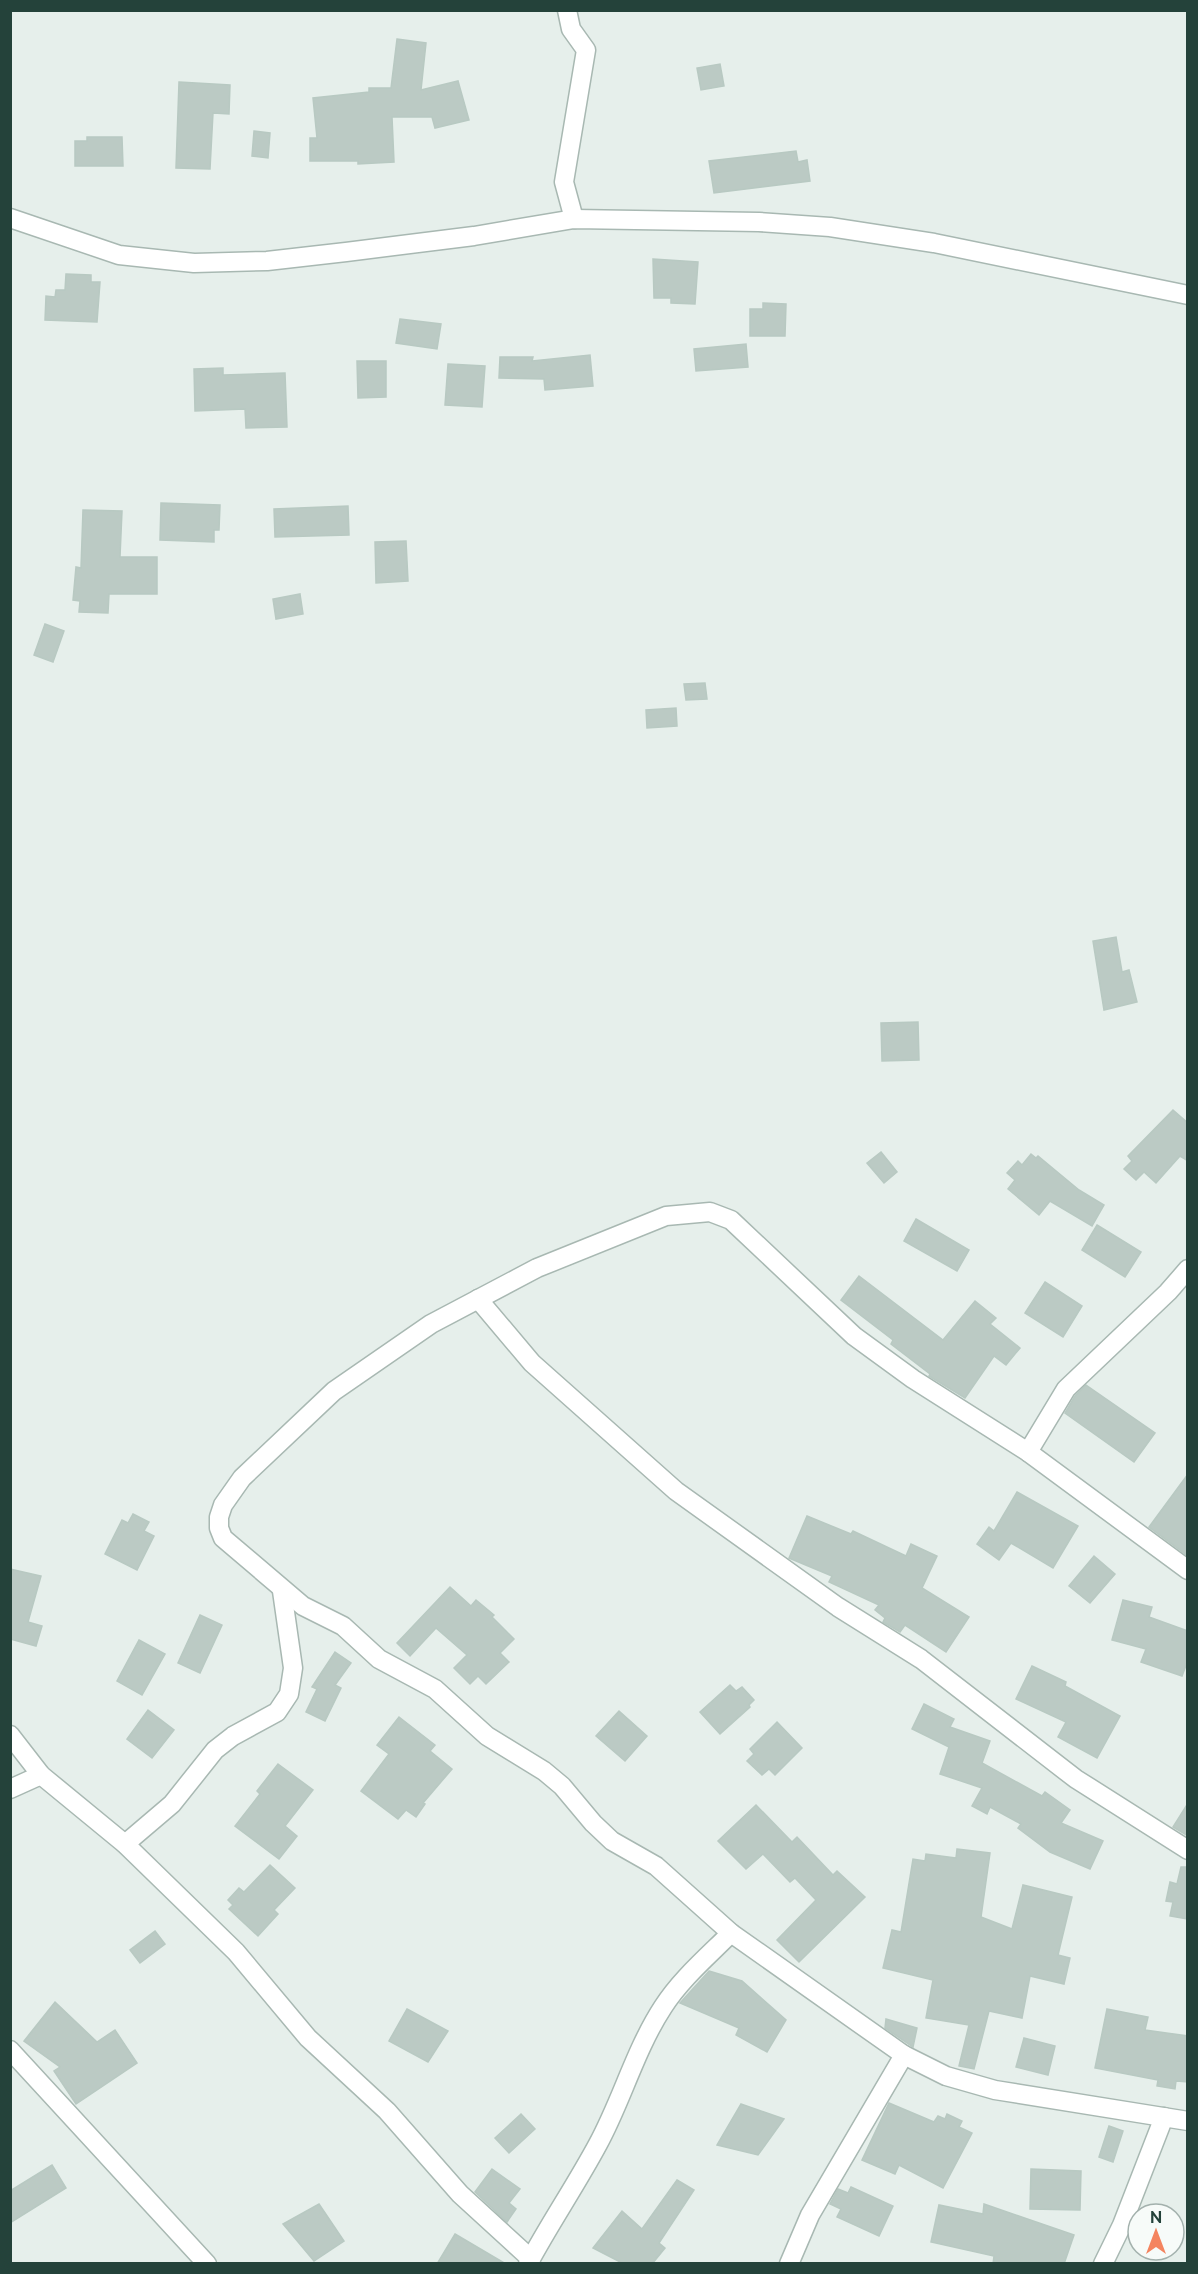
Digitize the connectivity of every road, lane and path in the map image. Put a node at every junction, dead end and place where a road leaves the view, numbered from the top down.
1 (567, 10) edge
2 (10, 218) edge
3 (573, 219) junction
4 (1188, 295) edge
5 (1188, 1269) edge
6 (478, 1299) junction
7 (1028, 1452) junction
8 (1188, 1570) edge
9 (282, 1591) junction
10 (10, 1735) edge
11 (41, 1774) junction
12 (10, 1789) edge
13 (125, 1844) junction
14 (1188, 1850) edge
15 (731, 1933) junction
16 (10, 2050) edge
17 (904, 2055) junction
18 (1164, 2117) junction
19 (1188, 2121) edge
20 (529, 2261) edge
21 (207, 2264) edge
22 (789, 2264) edge
23 (1103, 2264) edge

1 - 3 street
2 - 3 street
3 - 4 street
5 - 7 street
6 - 7 street
6 - 9 street
6 - 14 street
7 - 8 street
9 - 13 street
9 - 15 street
10 - 11 street
11 - 12 street
11 - 13 street
13 - 20 street
15 - 17 street
15 - 20 street
16 - 21 street
17 - 18 street
17 - 22 street
18 - 19 street
18 - 23 street

